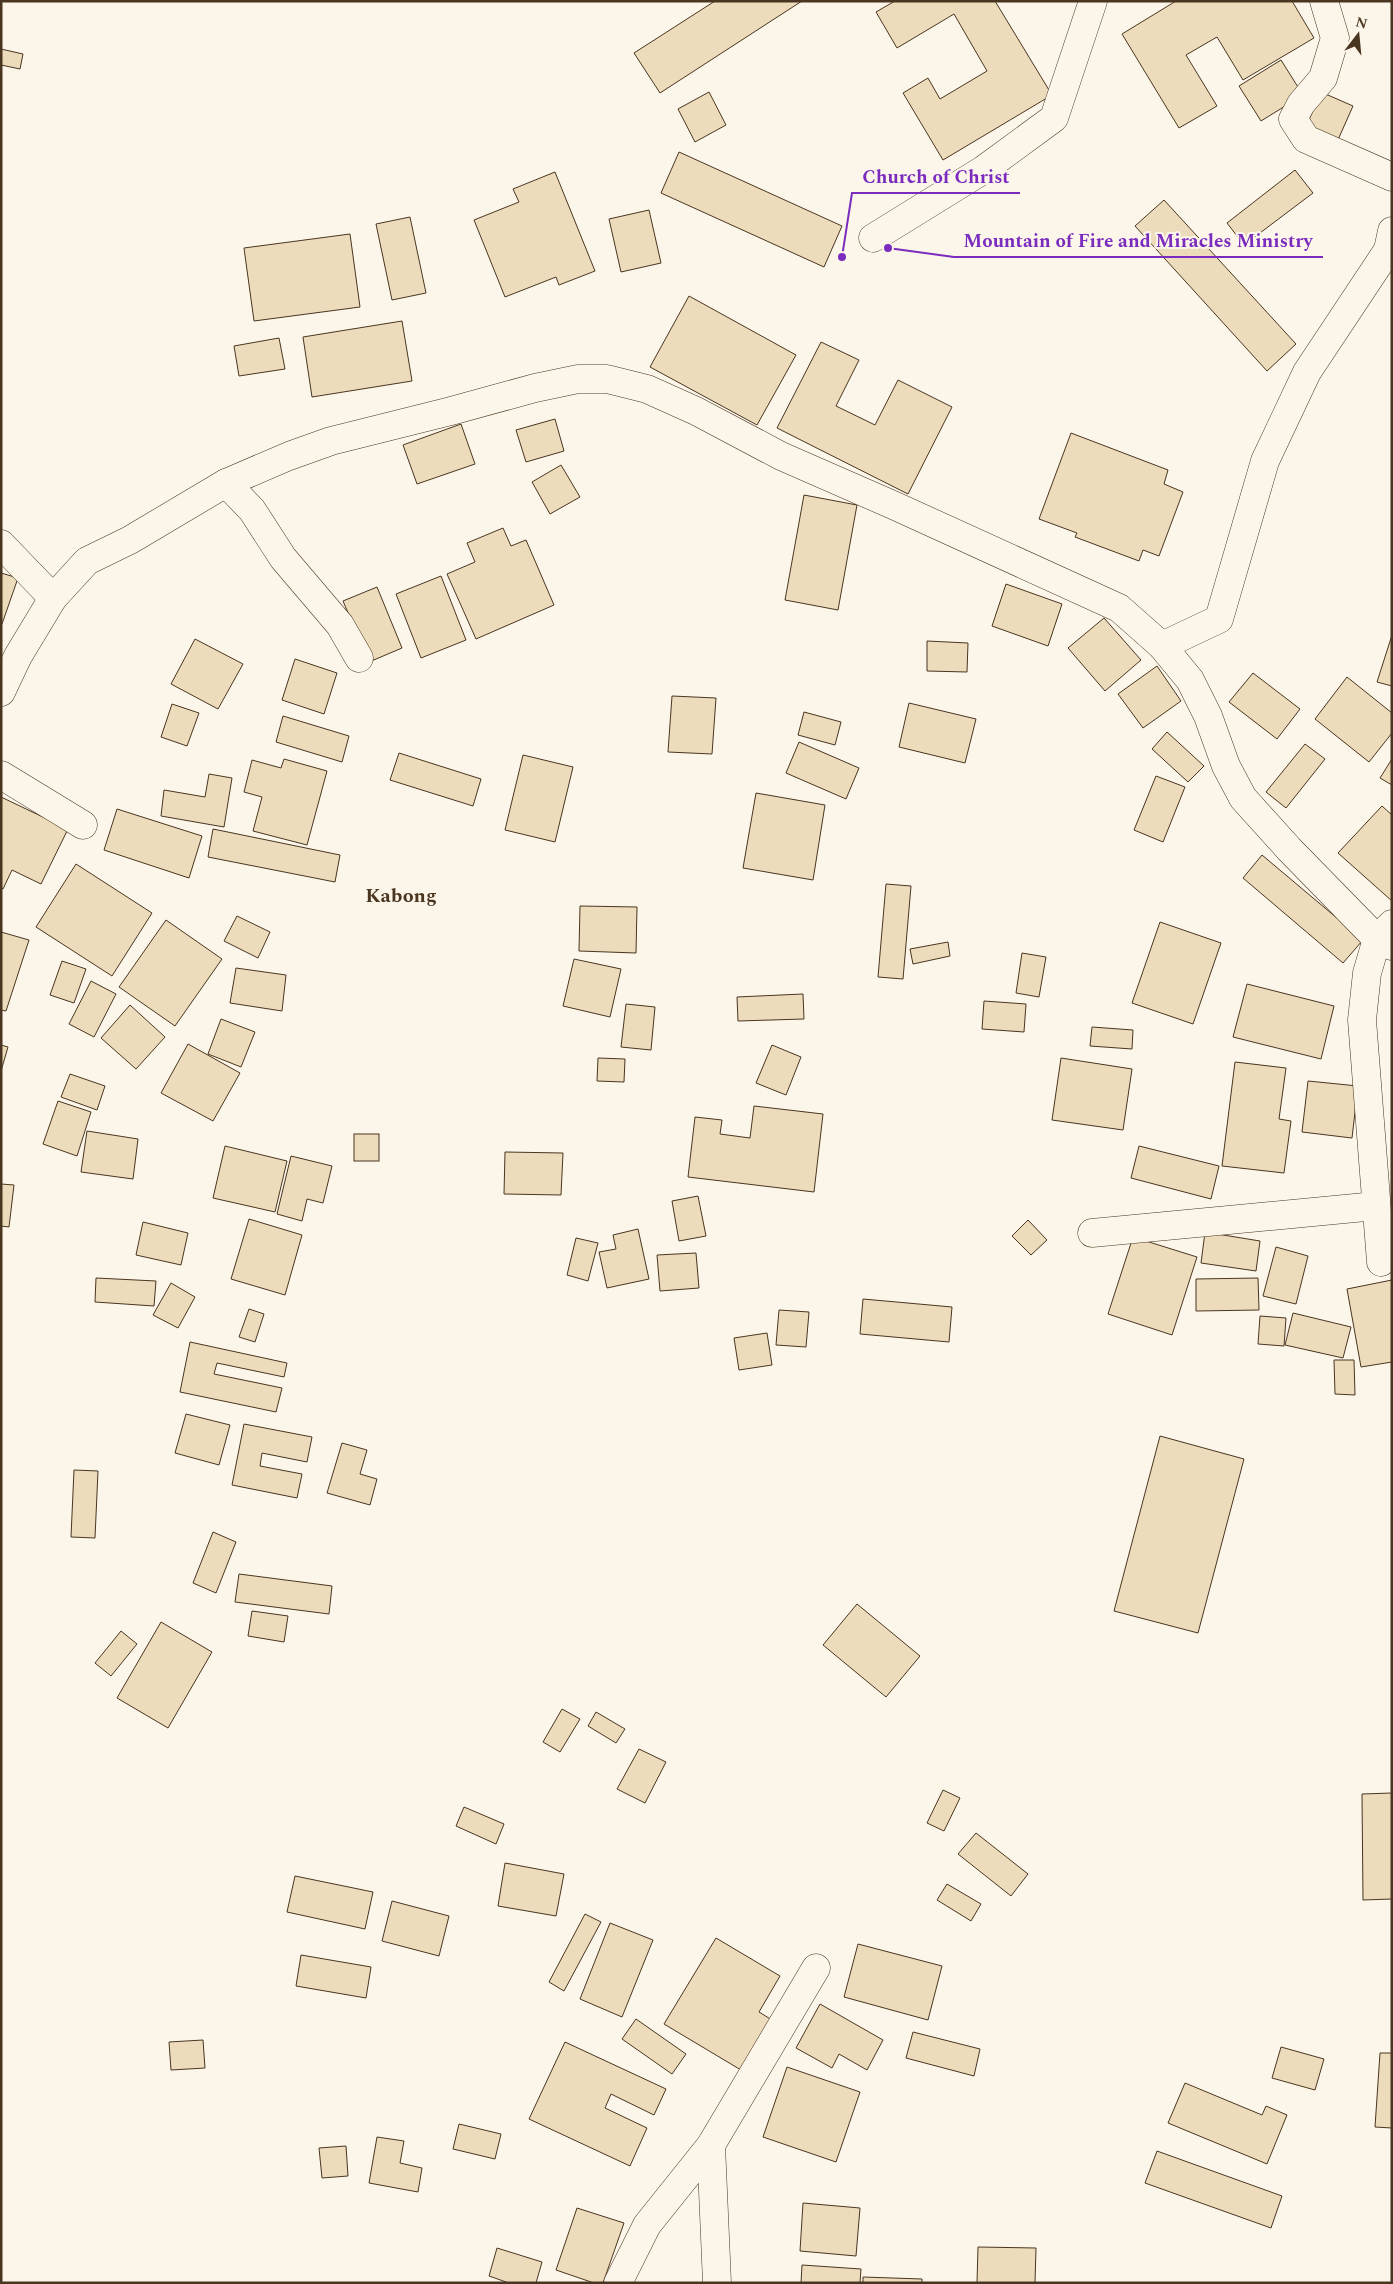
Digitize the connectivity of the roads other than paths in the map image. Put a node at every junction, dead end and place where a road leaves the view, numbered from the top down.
1 (1093, 1) edge
2 (1324, 1) edge
3 (1392, 177) edge
4 (1392, 231) edge
5 (873, 238) dead end
6 (226, 483) junction
7 (1, 544) edge
8 (53, 598) junction
9 (1162, 646) junction
10 (359, 658) dead end
11 (1, 692) edge
12 (1, 775) edge
13 (83, 826) dead end
14 (1387, 936) edge
15 (1376, 1206) junction
16 (1092, 1233) dead end
17 (1381, 1262) dead end
18 (816, 1968) dead end
19 (711, 2145) junction
20 (618, 2283) edge
21 (717, 2283) edge

1 - 5 street
2 - 3 street
4 - 9 street
6 - 8 street
6 - 9 street
6 - 10 street
7 - 8 street
8 - 11 street
9 - 14 street
12 - 13 street
14 - 15 street
15 - 16 street
15 - 17 street
18 - 19 street
19 - 20 street
19 - 21 street

